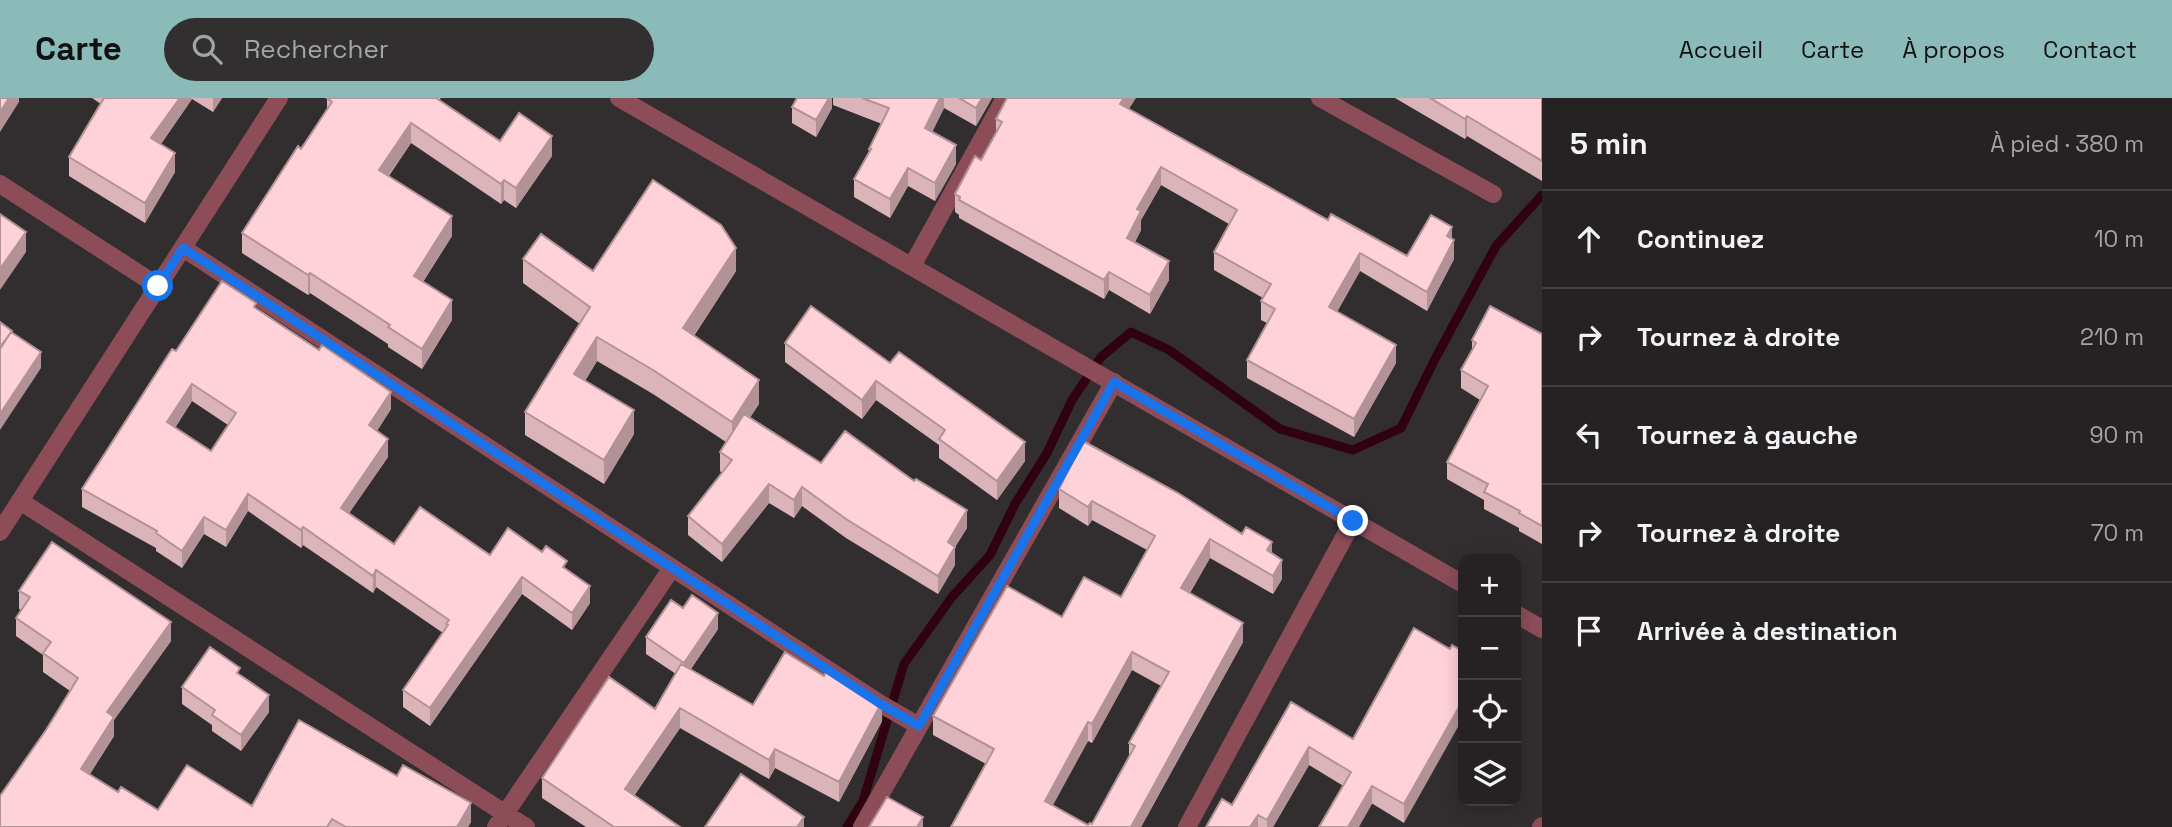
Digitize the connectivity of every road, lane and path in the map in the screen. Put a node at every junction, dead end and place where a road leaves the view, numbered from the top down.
1 (279, 98) edge
2 (619, 98) edge
3 (1005, 98) edge
4 (1320, 98) edge
5 (0, 184) edge
6 (1493, 194) dead end
7 (183, 248) junction
8 (912, 266) junction
9 (158, 286) junction
10 (1114, 382) junction
11 (20, 501) junction
12 (1353, 521) junction
13 (0, 532) edge
14 (672, 568) junction
15 (1458, 581) edge
16 (1521, 617) edge
17 (1542, 629) edge
18 (914, 723) junction
19 (501, 820) edge
20 (526, 827) edge
21 (862, 827) edge
22 (1187, 827) edge

1 - 7 street
2 - 8 street
3 - 8 street
4 - 6 street
5 - 9 street
7 - 9 street
7 - 14 street
8 - 10 street
9 - 11 street
10 - 12 street
10 - 18 street
11 - 13 street
11 - 19 street
12 - 15 street
12 - 22 street
14 - 18 street
14 - 19 street
16 - 17 street
18 - 21 street
19 - 20 street

